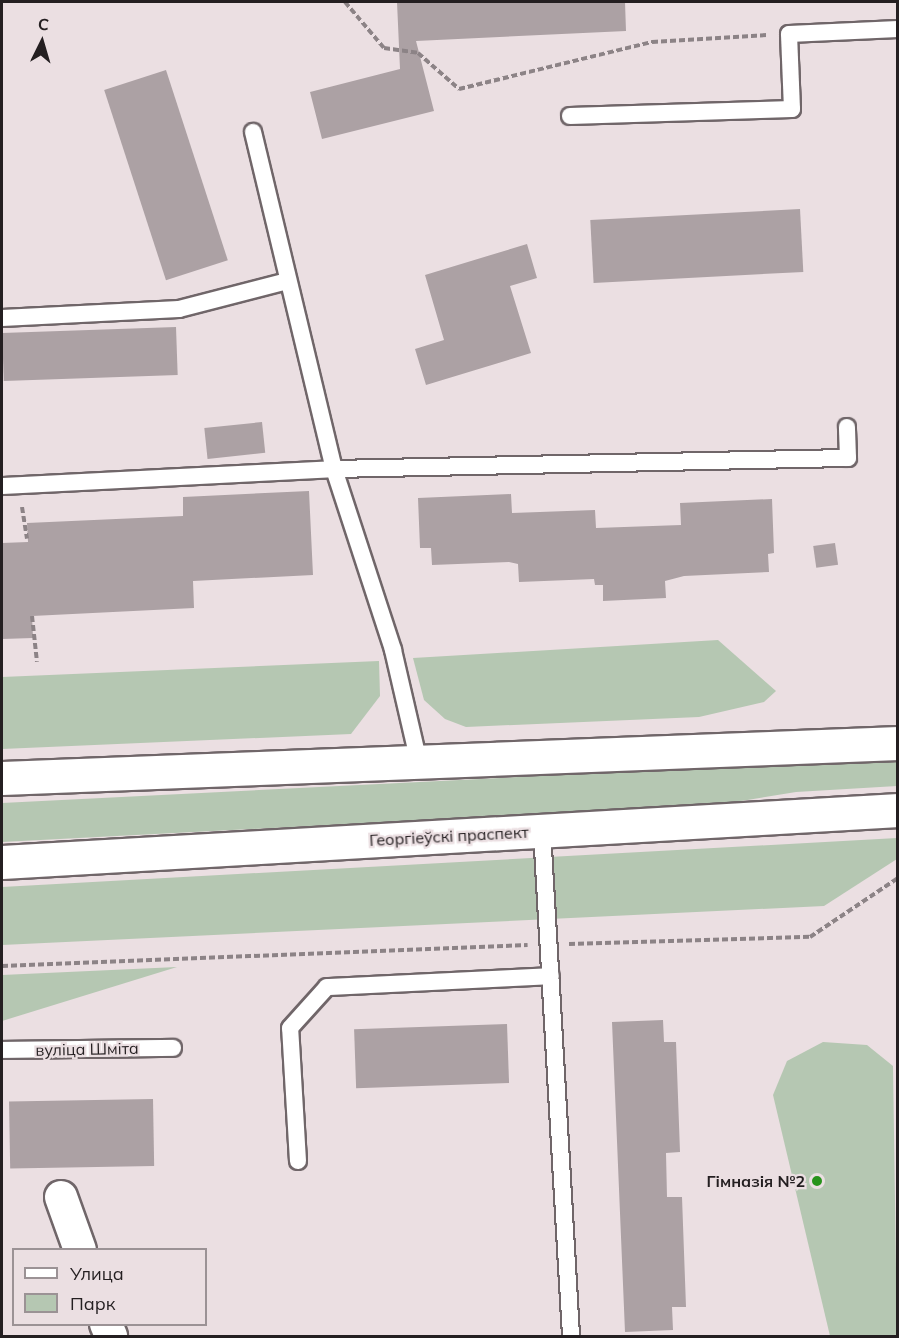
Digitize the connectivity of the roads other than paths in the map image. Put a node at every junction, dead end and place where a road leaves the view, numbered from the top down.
1 (897, 29) edge
2 (570, 116) dead end
3 (253, 132) dead end
4 (287, 281) junction
5 (2, 318) edge
6 (847, 427) dead end
7 (334, 469) junction
8 (2, 486) edge
9 (897, 742) edge
10 (419, 763) junction
11 (2, 778) edge
12 (897, 810) edge
13 (542, 831) junction
14 (2, 862) edge
15 (551, 976) junction
16 (173, 1048) dead end
17 (2, 1050) edge
18 (298, 1161) dead end
19 (61, 1197) dead end
20 (79, 1248) edge
21 (571, 1336) edge

1 - 2 lane
3 - 4 lane
4 - 5 lane
4 - 7 lane
6 - 7 lane
7 - 8 lane
7 - 10 lane
9 - 10 main road
10 - 11 main road
12 - 13 main road, Георгіеўскі праспект
13 - 14 main road, Георгіеўскі праспект
13 - 15 lane
15 - 18 lane
15 - 21 lane
16 - 17 lane, вуліца Шміта
19 - 20 street

